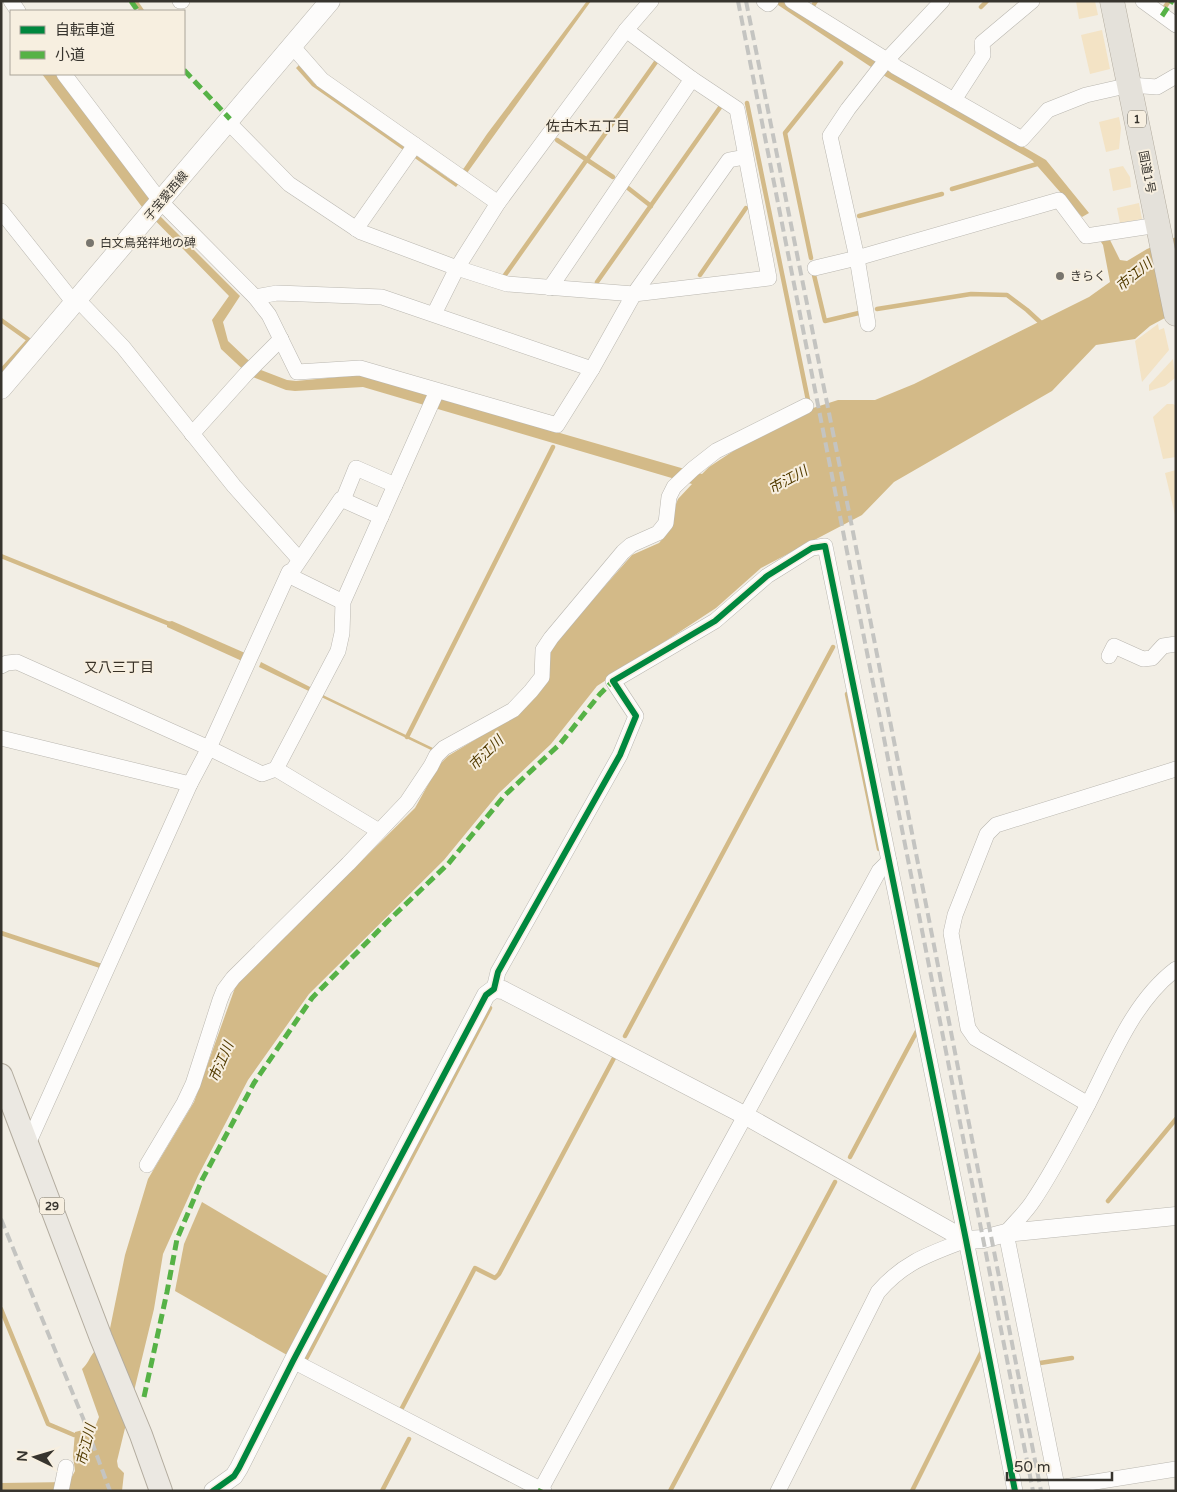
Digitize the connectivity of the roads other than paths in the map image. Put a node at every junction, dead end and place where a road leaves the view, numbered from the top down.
1 (652, 1) edge
2 (792, 1) edge
3 (942, 1) edge
4 (1032, 1) edge
5 (1112, 1) edge
6 (1143, 1) edge
7 (326, 2) edge
8 (1176, 25) edge
9 (626, 30) junction
10 (293, 46) junction
11 (882, 65) junction
12 (65, 75) edge
13 (1176, 76) edge
14 (692, 79) junction
15 (1130, 85) junction
16 (954, 100) junction
17 (228, 122) junction
18 (411, 150) junction
19 (745, 157) junction
20 (498, 203) junction
21 (155, 209) junction
22 (1, 211) edge
23 (356, 229) junction
24 (1159, 231) junction
25 (857, 258) junction
26 (457, 268) junction
27 (815, 268) dead end
28 (550, 288) junction
29 (634, 294) junction
30 (255, 297) junction
31 (76, 302) junction
32 (434, 314) junction
33 (1176, 314) edge
34 (868, 324) dead end
35 (281, 340) junction
36 (592, 369) junction
37 (1, 389) edge
38 (436, 393) junction
39 (806, 406) dead end
40 (192, 434) junction
41 (395, 485) junction
42 (343, 500) junction
43 (381, 517) junction
44 (299, 559) junction
45 (288, 575) junction
46 (343, 602) junction
47 (1176, 644) edge
48 (1109, 656) dead end
49 (1, 666) edge
50 (1, 738) edge
51 (209, 748) junction
52 (276, 769) junction
53 (1176, 769) edge
54 (190, 784) junction
55 (379, 831) junction
56 (889, 861) junction
57 (1176, 969) edge
58 (494, 989) junction
59 (1, 1075) edge
60 (1088, 1104) junction
61 (746, 1116) junction
62 (28, 1144) junction
63 (146, 1165) dead end
64 (1176, 1216) edge
65 (1006, 1233) junction
66 (966, 1240) junction
67 (293, 1361) junction
68 (1176, 1469) edge
69 (1058, 1489) edge
70 (543, 1490) edge
71 (161, 1491) edge
72 (213, 1491) edge
73 (778, 1491) edge
74 (1015, 1491) edge

1 - 9 street
2 - 11 street
3 - 11 street
4 - 16 street
5 - 15 highway, 国道1号 / 1
6 - 8 street
7 - 10 main road, 子宝愛西線
9 - 14 street
9 - 20 street
10 - 17 main road, 子宝愛西線
10 - 18 street
11 - 16 street
11 - 25 street
12 - 21 street
13 - 15 street
14 - 19 street
14 - 28 street
15 - 16 street
15 - 24 highway, 国道1号 / 1
17 - 21 main road, 子宝愛西線
17 - 23 street
18 - 20 street
18 - 23 street
19 - 29 street
19 - 29 street
20 - 26 street
21 - 30 street
21 - 31 main road, 子宝愛西線
22 - 31 street
23 - 26 street
24 - 25 street
24 - 33 highway, 国道1号 / 1
25 - 27 street
25 - 34 street
26 - 28 street
26 - 32 street
28 - 29 street
29 - 36 street
30 - 32 street
30 - 35 street
31 - 37 main road, 子宝愛西線
31 - 40 street
32 - 36 street
35 - 38 street
35 - 40 street
36 - 38 street
38 - 41 street
39 - 55 street
40 - 44 street
41 - 42 street
41 - 43 street
42 - 43 street
42 - 44 street
43 - 46 street
44 - 45 street
45 - 46 street
45 - 51 street
46 - 52 street
47 - 48 street
49 - 51 street
50 - 54 street
51 - 52 street
51 - 54 street
52 - 55 street
53 - 60 street
54 - 62 street
55 - 63 street
56 - 58 street
56 - 61 street
56 - 66 street
57 - 60 street
58 - 61 street
58 - 67 street
59 - 62 main road, 29
60 - 65 street
61 - 66 street
61 - 70 street
62 - 71 main road, 29
64 - 65 street
65 - 66 street
65 - 69 street
66 - 73 street
66 - 74 street
67 - 70 street
67 - 72 street
68 - 69 street

